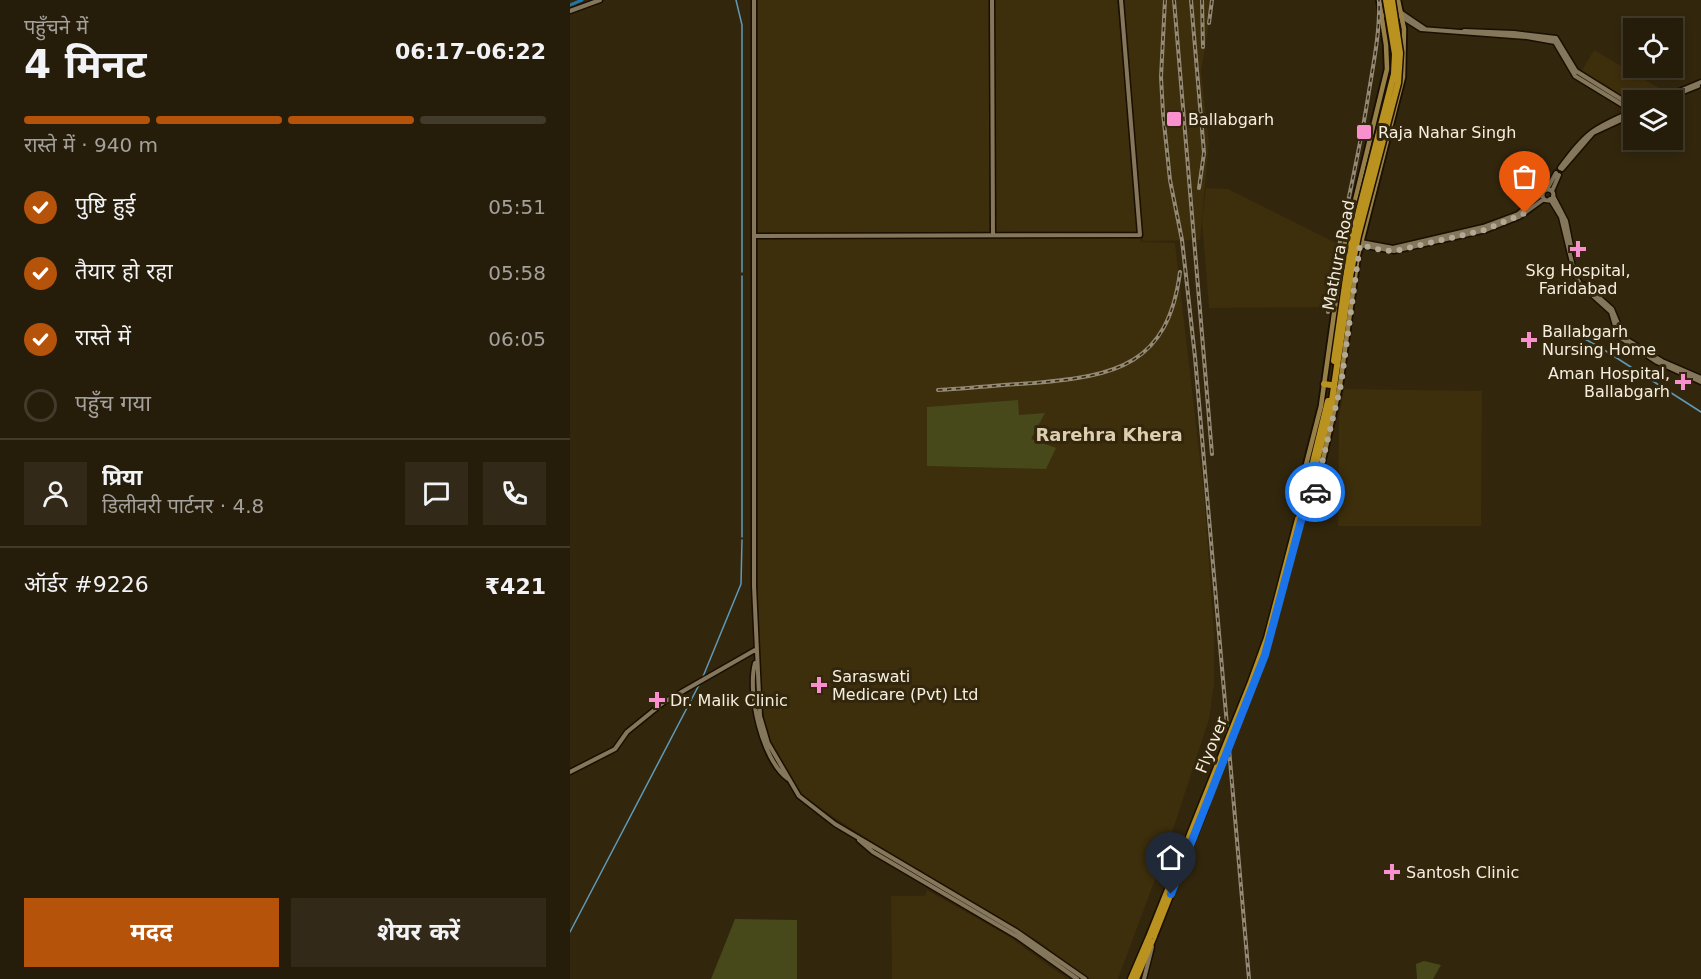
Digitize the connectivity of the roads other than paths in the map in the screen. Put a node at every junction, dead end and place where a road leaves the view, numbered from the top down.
1 (600, 0) edge
2 (754, 0) edge
3 (992, 0) edge
4 (1121, 0) edge
5 (1379, 0) edge
6 (1386, 0) edge
7 (1392, 0) edge
8 (1398, 0) edge
9 (570, 11) edge
10 (1382, 13) junction
11 (1402, 15) junction
12 (1701, 83) edge
13 (1683, 90) edge
14 (1683, 91) edge
15 (1623, 104) edge
16 (1623, 116) edge
17 (1557, 174) junction
18 (1547, 189) junction
19 (1542, 194) junction
20 (1552, 196) junction
21 (1544, 199) junction
22 (1473, 231) junction
23 (993, 235) junction
24 (755, 236) junction
25 (1361, 244) junction
26 (1348, 278) junction
27 (1701, 380) edge
28 (1332, 385) junction
29 (1302, 514) junction
30 (755, 650) junction
31 (570, 772) edge
32 (859, 840) junction
33 (1152, 937) junction
34 (1077, 979) edge
35 (1085, 979) edge
36 (1131, 979) edge
37 (1136, 979) edge
38 (1144, 979) edge

1 - 9 street
2 - 24 street
3 - 23 street
4 - 23 street
5 - 10 main road
6 - 26 highway, Mathura Road, bridge
7 - 26 highway, Mathura Road, bridge
8 - 11 main road
10 - 11 street
10 - 28 main road
11 - 15 street
11 - 25 main road
12 - 13 street
12 - 14 street
16 - 17 street
17 - 18 street
17 - 20 street
18 - 19 street
18 - 20 street
19 - 21 street
19 - 22 street
20 - 21 street
20 - 27 street
21 - 22 street
22 - 25 street
23 - 24 street
24 - 30 street
25 - 28 main road
26 - 28 highway, Mathura Road
28 - 29 highway, Mathura Road
28 - 29 highway, Mathura Road
29 - 33 highway, Flyover, bridge
30 - 31 street
30 - 32 street
32 - 34 street
32 - 35 street
33 - 36 highway, Flyover
33 - 37 highway
33 - 38 street

